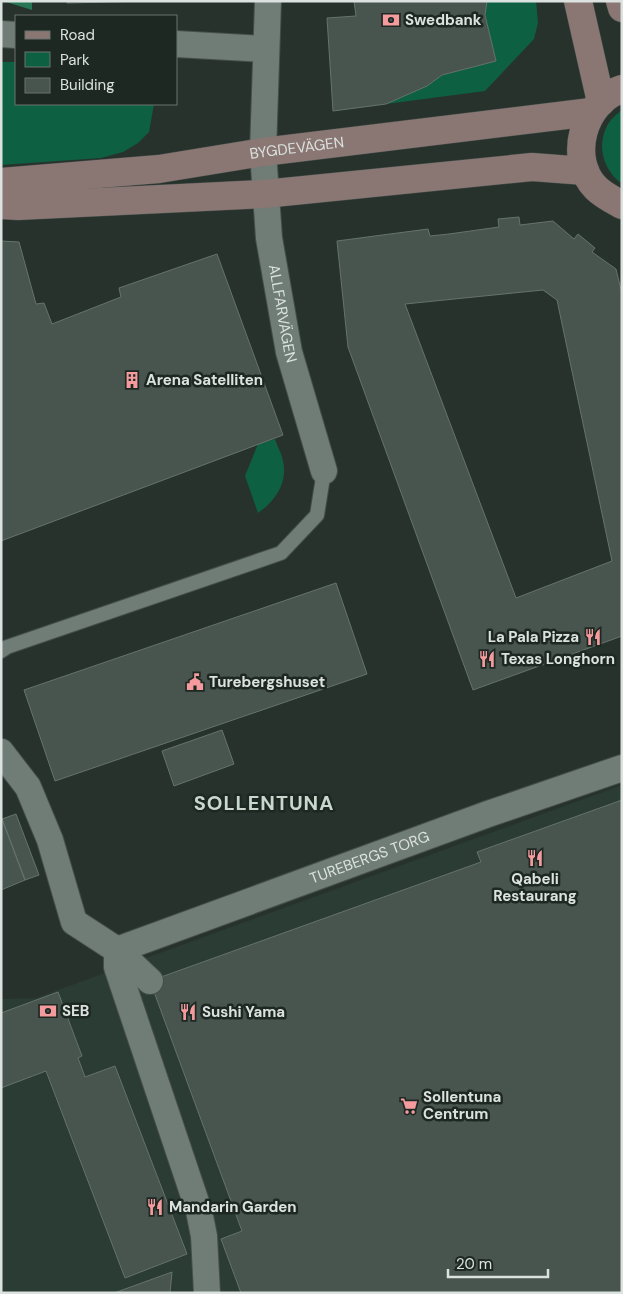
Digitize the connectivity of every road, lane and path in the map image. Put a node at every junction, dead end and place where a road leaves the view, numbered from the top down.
1 (268, 1) edge
2 (578, 1) edge
3 (620, 1) edge
4 (622, 8) edge
5 (1, 34) edge
6 (15, 35) edge
7 (178, 44) edge
8 (266, 49) junction
9 (604, 101) edge
10 (262, 152) junction
11 (585, 171) junction
12 (1, 182) edge
13 (264, 194) junction
14 (1, 205) edge
15 (622, 205) edge
16 (324, 471) joint
17 (1, 651) edge
18 (1, 752) edge
19 (622, 768) edge
20 (117, 950) junction
21 (150, 981) dead end
22 (207, 1293) edge

1 - 8 street, ALLFARVÄGEN
2 - 9 street
3 - 4 street
5 - 6 street
7 - 8 street
8 - 10 street, ALLFARVÄGEN
9 - 10 street, BYGDEVÄGEN
9 - 11 street
10 - 12 street, BYGDEVÄGEN
10 - 13 street, ALLFARVÄGEN
11 - 13 street
11 - 15 street
13 - 14 street
13 - 16 street, ALLFARVÄGEN
16 - 17 lane
18 - 20 street
19 - 20 street, TUREBERGS TORG
20 - 21 street
20 - 22 street

